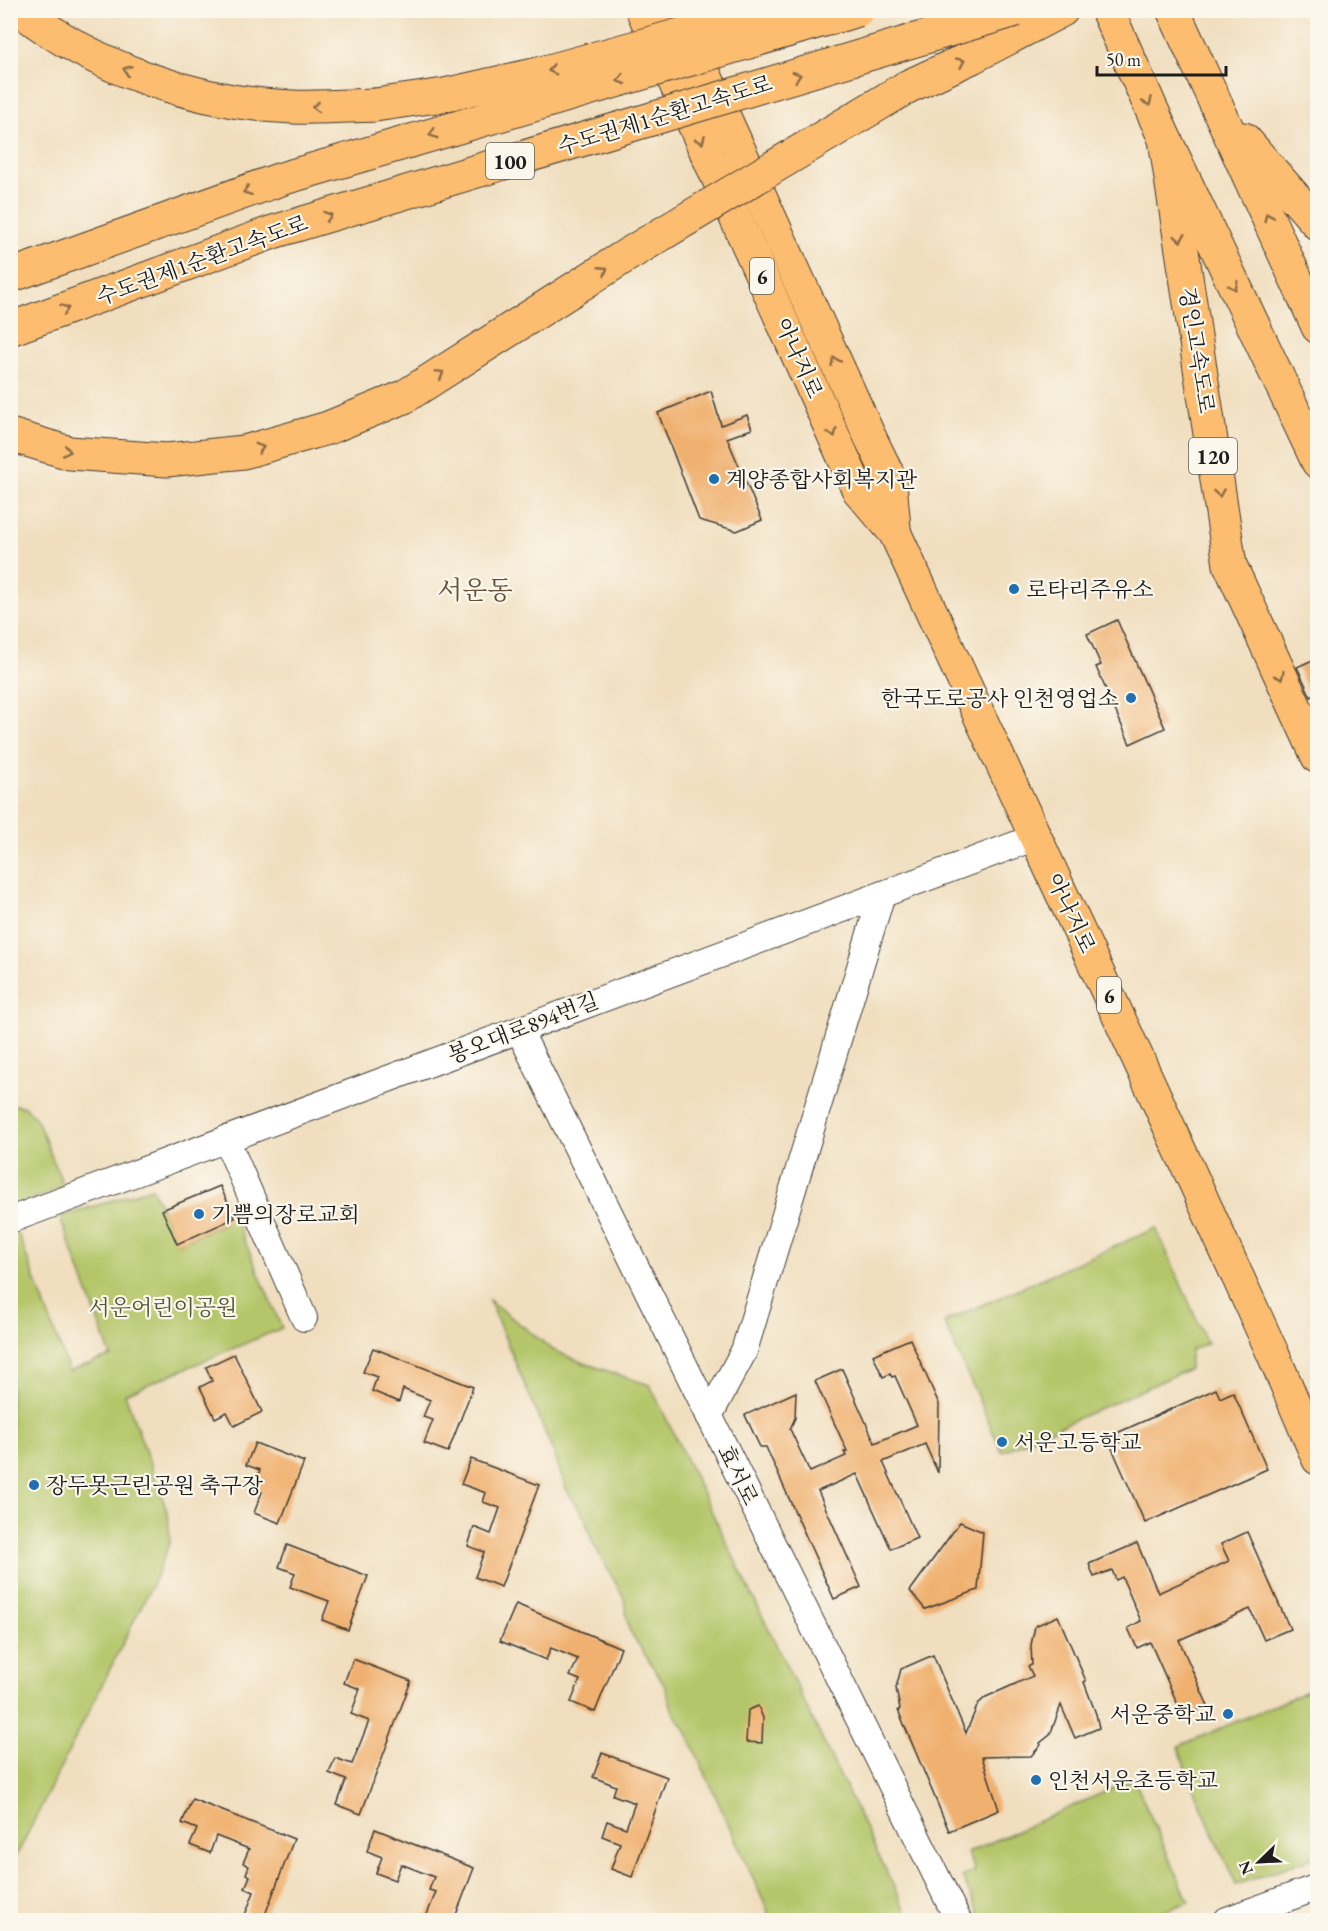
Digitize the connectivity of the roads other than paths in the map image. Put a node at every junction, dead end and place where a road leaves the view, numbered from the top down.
1 (21, 10) edge
2 (642, 10) edge
3 (676, 10) edge
4 (771, 10) edge
5 (858, 10) edge
6 (1016, 10) edge
7 (1062, 10) edge
8 (1107, 10) edge
9 (1173, 10) edge
10 (1220, 112) junction
11 (1165, 139) junction
12 (1317, 224) edge
13 (10, 276) edge
14 (1317, 327) edge
15 (10, 329) edge
16 (10, 435) edge
17 (1317, 462) edge
18 (895, 532) junction
19 (1317, 757) edge
20 (1036, 837) junction
21 (882, 894) junction
22 (519, 1030) junction
23 (226, 1139) junction
24 (10, 1220) edge
25 (304, 1318) dead end
26 (709, 1416) junction
27 (1317, 1459) edge
28 (1317, 1887) edge
29 (958, 1920) edge
30 (1227, 1920) edge

4 -> 1 highway, bridge
2 -> 18 main road, 아나지로 / 6
18 -> 3 main road, 아나지로 / 6
5 -> 13 highway, 수도권제1순환고속도로 / 100, bridge
15 -> 6 highway, 수도권제1순환고속도로 / 100, bridge
16 -> 7 highway, bridge
8 -> 11 highway, 경인고속도로 / 120
9 - 10 highway
10 - 12 highway
14 -> 10 highway
11 -> 17 highway, 경인고속도로 / 120
11 -> 19 highway, 경인고속도로 / 120
18 - 20 main road, 아나지로 / 6
20 - 21 street, 봉오대로894번길
20 - 27 main road, 아나지로 / 6
21 - 22 street, 봉오대로894번길
21 - 26 street
22 - 23 street, 봉오대로894번길
22 - 26 street, 효서로
23 - 24 street, 봉오대로894번길
23 - 25 street
26 - 29 street, 효서로
28 - 30 street

